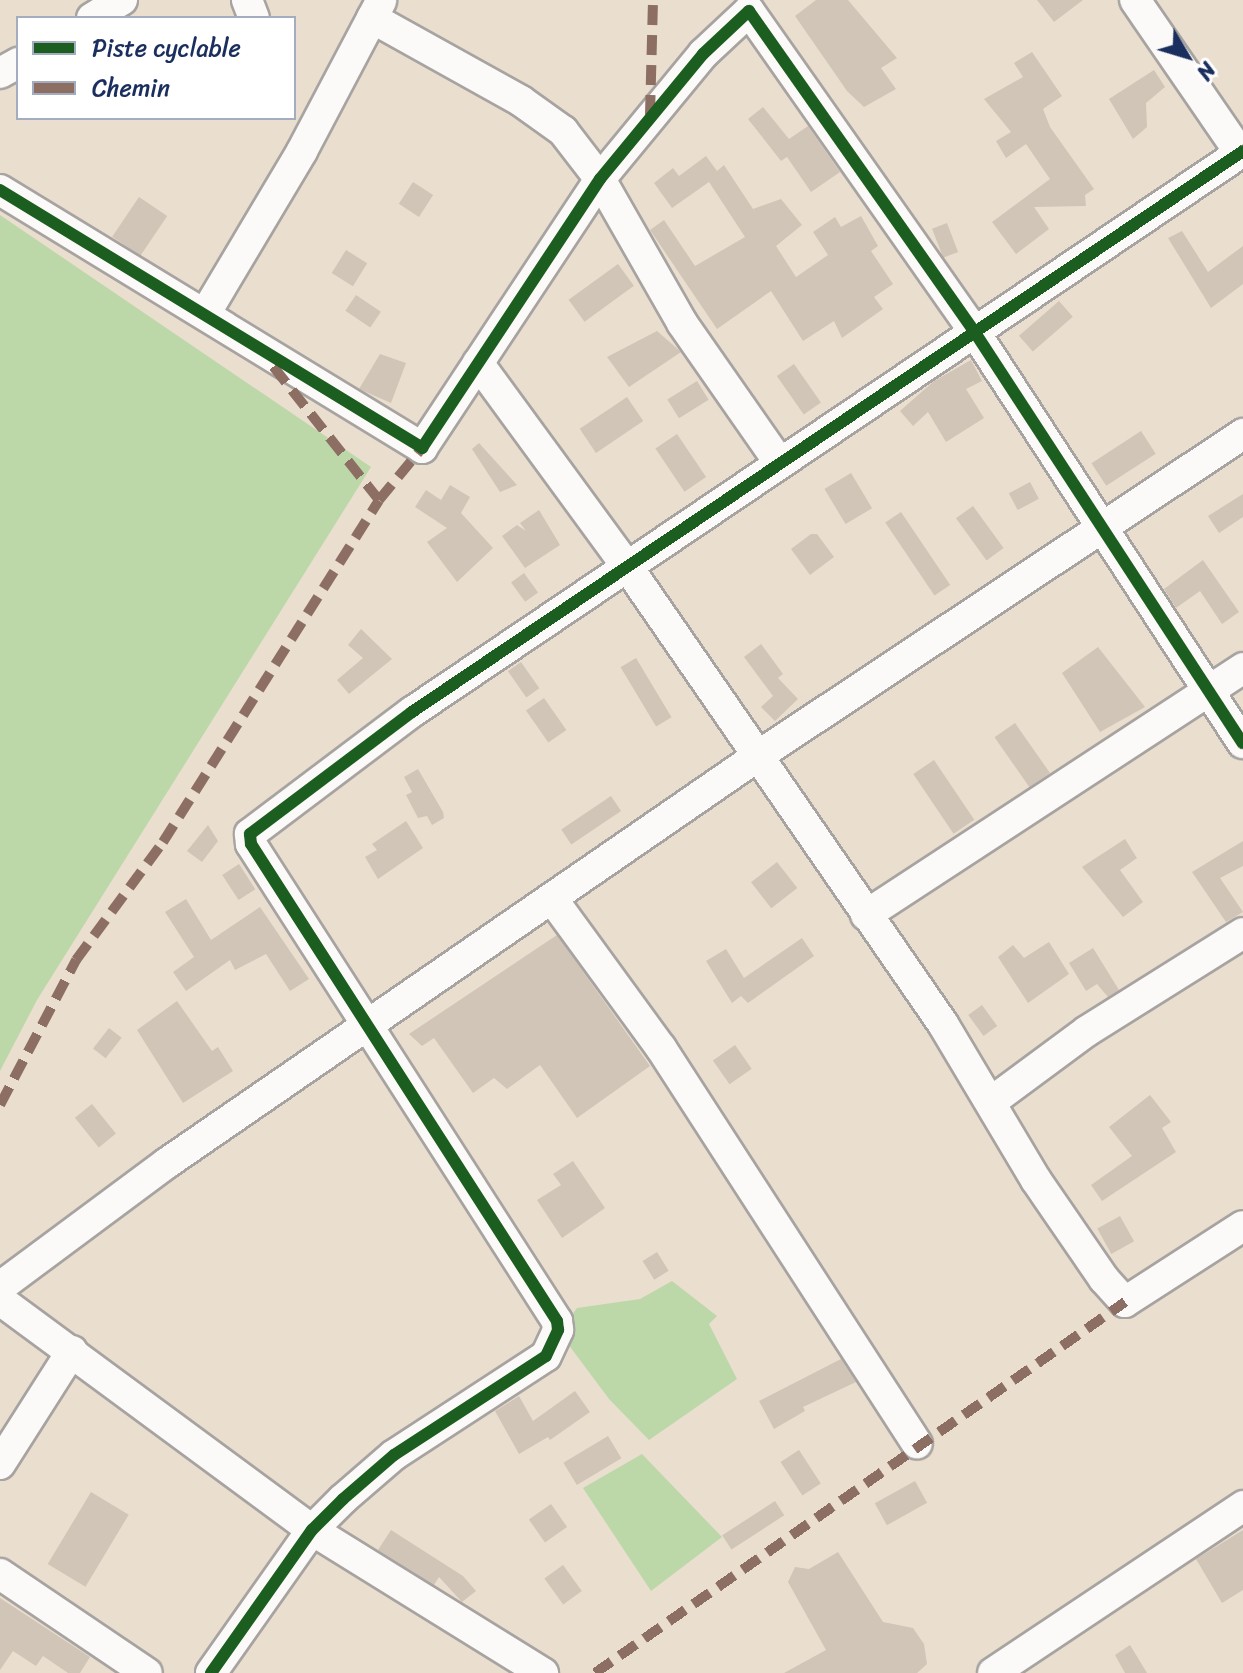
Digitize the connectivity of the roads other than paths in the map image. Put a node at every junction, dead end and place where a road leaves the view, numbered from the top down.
1 (122, 0) edge
2 (1135, 0) edge
3 (376, 9) edge
4 (95, 16) edge
5 (291, 120) edge
6 (302, 151) junction
7 (1242, 152) edge
8 (600, 179) junction
9 (0, 190) edge
10 (205, 314) junction
11 (974, 331) junction
12 (478, 363) junction
13 (1243, 434) edge
14 (779, 462) junction
15 (1101, 526) junction
16 (629, 569) junction
17 (1243, 668) edge
18 (1209, 690) junction
19 (1243, 743) edge
20 (755, 758) junction
21 (553, 900) junction
22 (866, 915) junction
23 (1243, 933) edge
24 (369, 1026) junction
25 (991, 1102) junction
26 (1243, 1226) edge
27 (0, 1287) edge
28 (0, 1300) edge
29 (72, 1351) junction
30 (917, 1443) dead end
31 (0, 1464) edge
32 (1243, 1506) edge
33 (312, 1530) junction
34 (0, 1574) edge
35 (147, 1673) edge
36 (211, 1673) edge
37 (543, 1673) edge
38 (993, 1673) edge

1 - 4 street
2 - 7 street
3 - 6 street
3 - 8 street
5 - 6 street
6 - 10 street
7 - 11 street
8 - 11 street
8 - 12 street
8 - 14 street
9 - 10 street
10 - 12 street
11 - 14 street
11 - 15 street
12 - 16 street
13 - 15 street
14 - 16 street
15 - 18 street
15 - 20 street
16 - 20 street
16 - 24 street
17 - 18 street
18 - 19 street
18 - 22 street
20 - 21 street
20 - 22 street
21 - 24 street
21 - 30 street
22 - 25 street
23 - 25 street
24 - 27 street
24 - 33 street
25 - 26 street
28 - 29 street
29 - 31 street
29 - 33 street
32 - 38 street
33 - 36 street
33 - 37 street
34 - 35 street

